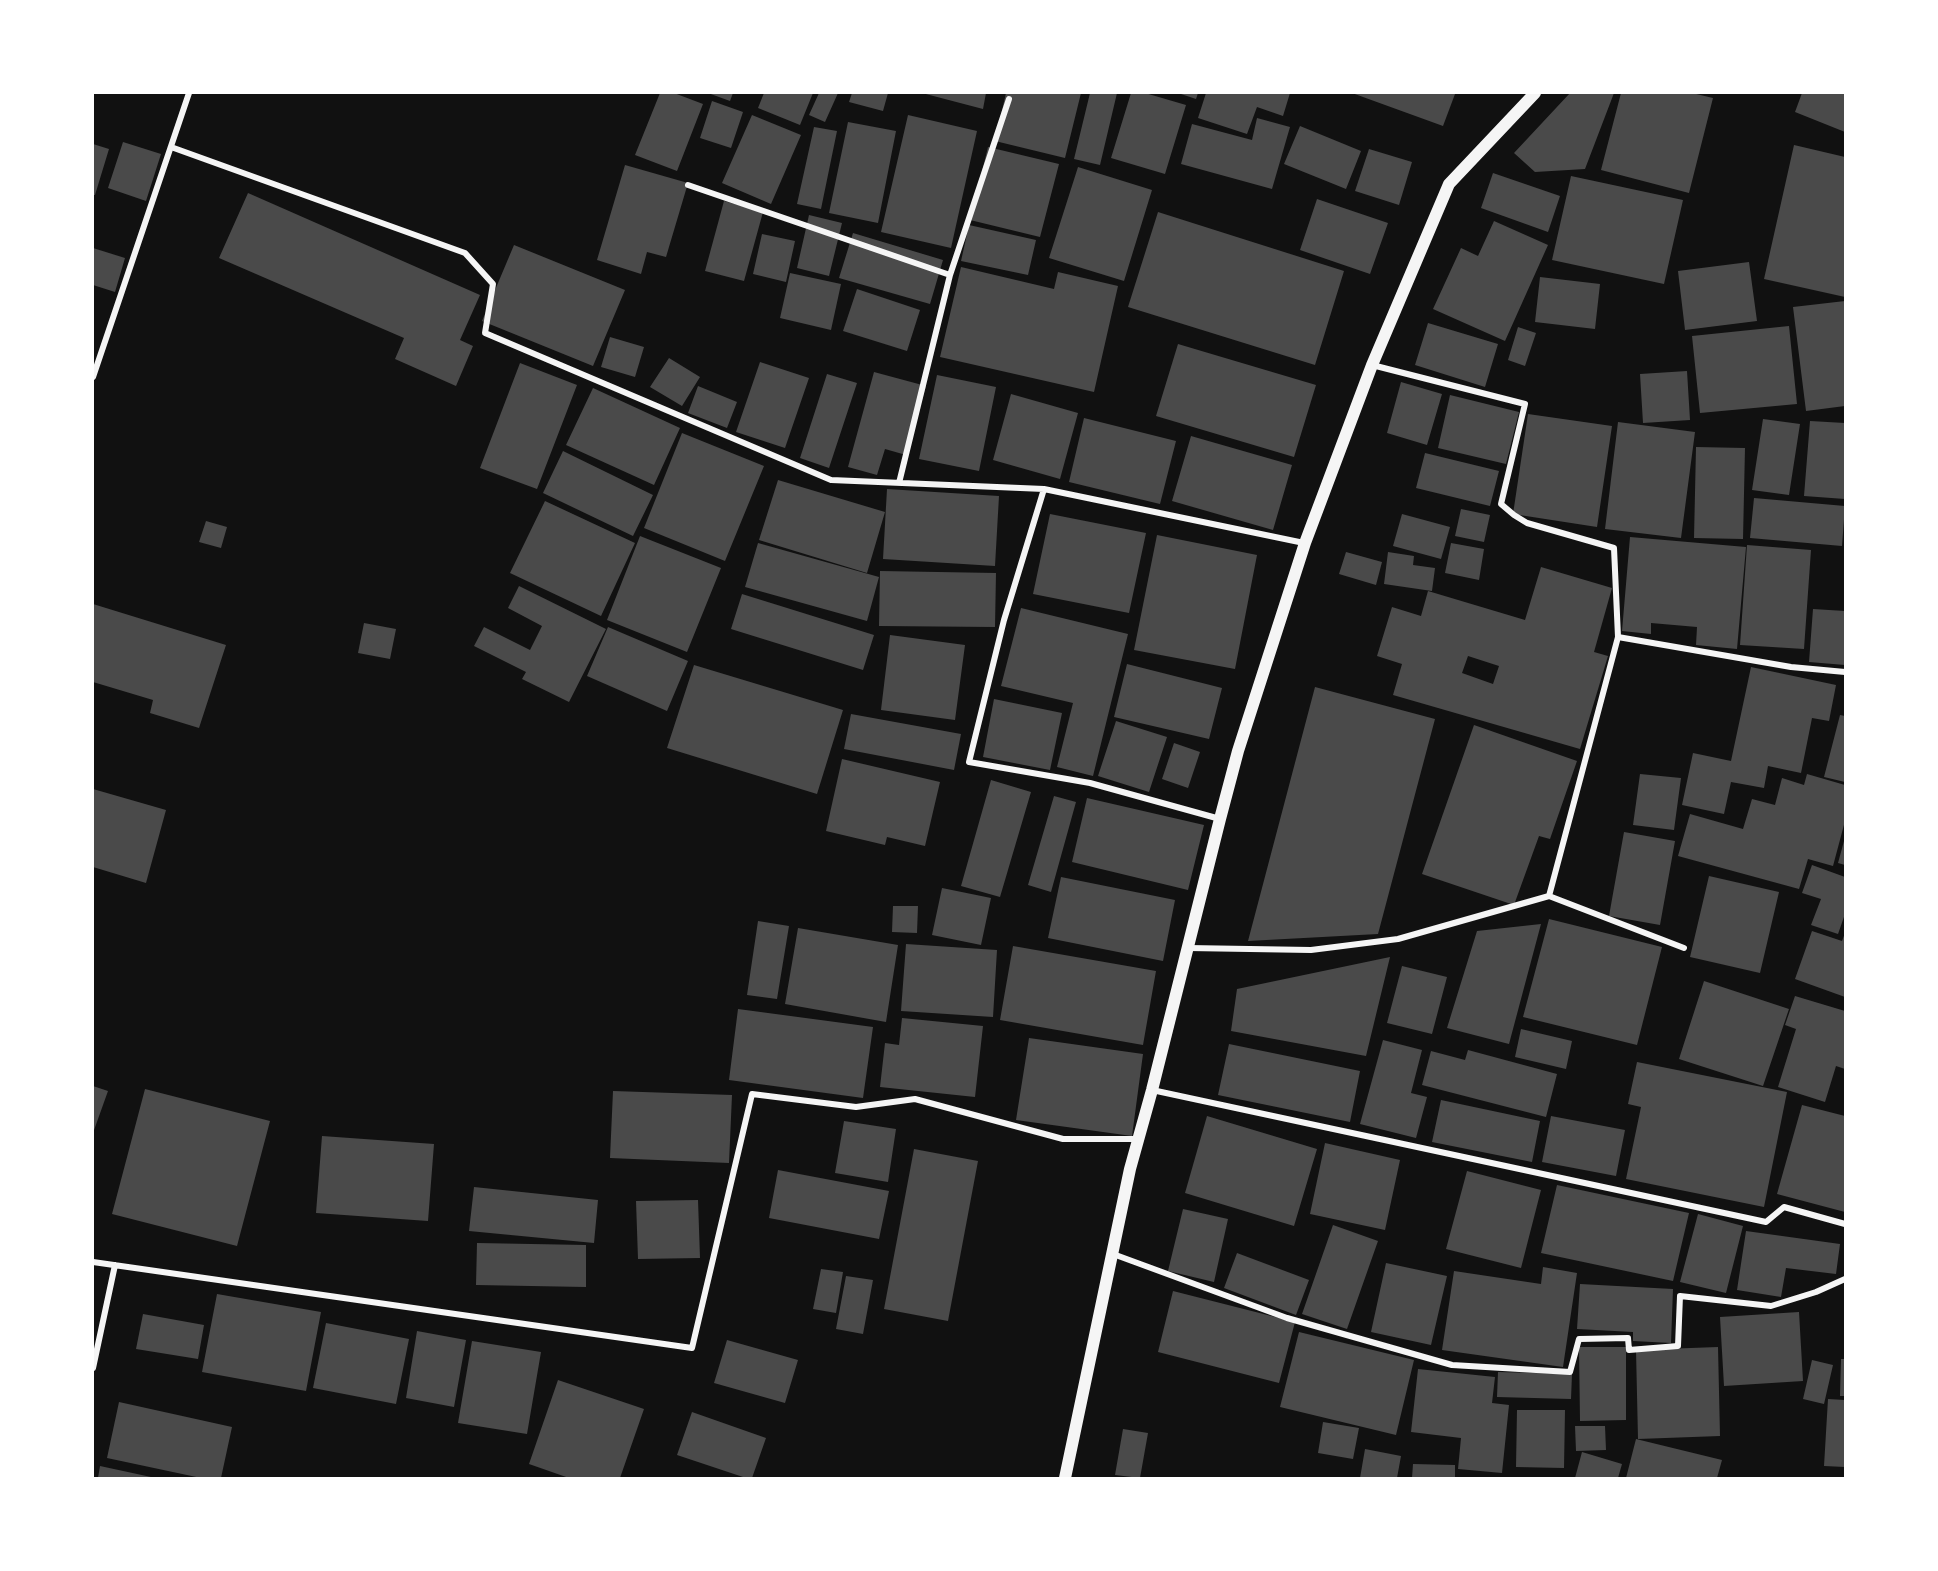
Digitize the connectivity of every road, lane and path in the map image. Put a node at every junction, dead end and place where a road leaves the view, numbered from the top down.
1 (189, 93) edge
2 (1535, 93) edge
3 (1009, 99) dead end
4 (171, 147) junction
5 (688, 185) dead end
6 (950, 275) junction
7 (1372, 365) junction
8 (93, 377) edge
9 (899, 483) junction
10 (1044, 489) junction
11 (1305, 543) junction
12 (1618, 637) junction
13 (1845, 672) edge
14 (1220, 819) junction
15 (1549, 896) junction
16 (1188, 948) junction
17 (1684, 948) dead end
18 (1152, 1090) junction
19 (1138, 1139) junction
20 (1845, 1224) edge
21 (1113, 1254) junction
22 (93, 1262) edge
23 (115, 1265) junction
24 (1845, 1278) edge
25 (93, 1368) edge
26 (1065, 1478) edge

1 - 4 street
2 - 7 main road
3 - 6 street
4 - 8 street
4 - 9 street
5 - 6 street
6 - 9 street
7 - 11 main road
7 - 12 street
9 - 10 street
10 - 11 street
10 - 14 street
11 - 14 main road
12 - 13 street
12 - 15 street
14 - 16 main road
15 - 16 street
15 - 17 street
16 - 18 main road
18 - 19 main road
18 - 20 street
19 - 21 main road
19 - 23 street
21 - 24 street
21 - 26 main road
22 - 23 street
23 - 25 street

